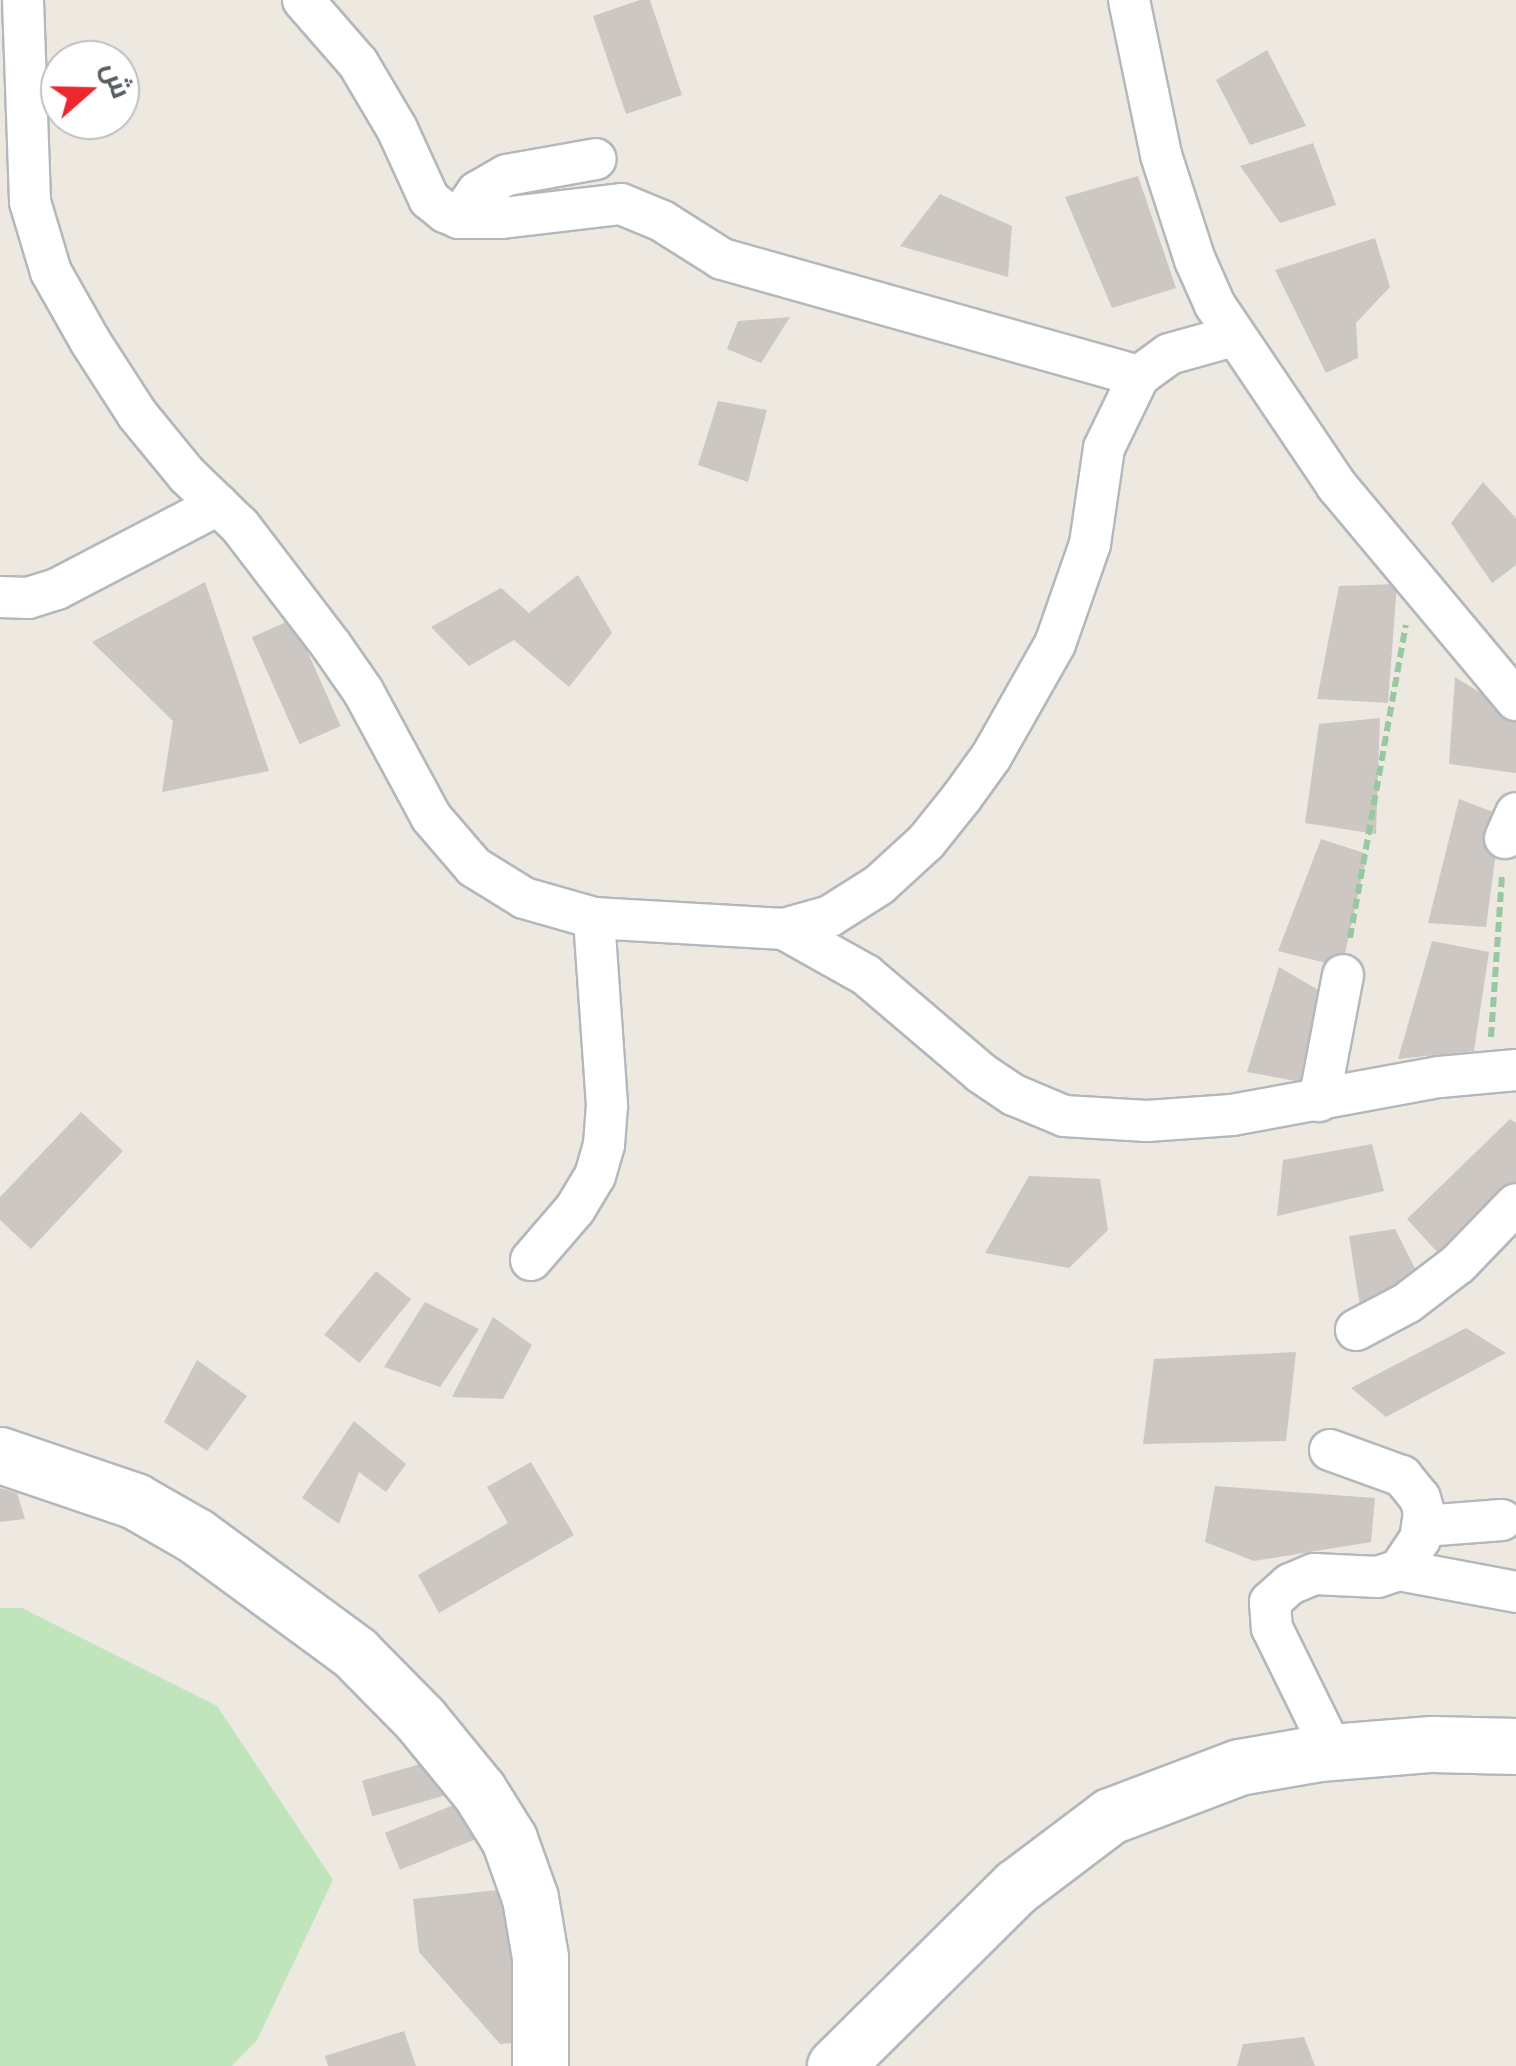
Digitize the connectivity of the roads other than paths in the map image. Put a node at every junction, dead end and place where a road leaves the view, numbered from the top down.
1 (23, 0) edge
2 (1129, 0) edge
3 (305, 1) edge
4 (596, 160) dead end
5 (459, 218) junction
6 (1234, 336) junction
7 (1139, 376) junction
8 (218, 505) junction
9 (0, 597) edge
10 (1516, 700) edge
11 (594, 918) junction
12 (784, 928) junction
13 (1343, 974) road end
14 (1502, 1070) edge
15 (1319, 1100) junction
16 (1516, 1204) edge
17 (531, 1260) dead end
18 (1356, 1330) dead end
19 (1330, 1450) dead end
20 (0, 1454) edge
21 (1502, 1520) dead end
22 (1424, 1526) junction
23 (1400, 1570) junction
24 (1516, 1592) edge
25 (1516, 1746) edge
26 (1333, 1752) junction
27 (540, 2066) edge
28 (835, 2066) edge

1 - 8 street
2 - 6 street
3 - 5 street
4 - 5 street
5 - 7 street
6 - 7 street
6 - 10 street
7 - 12 street
8 - 9 street
8 - 11 street
11 - 12 street
11 - 17 street
12 - 15 street
13 - 15 street
14 - 15 street
16 - 18 street
19 - 22 street
20 - 27 main road
21 - 22 street
22 - 23 street
23 - 24 street
23 - 26 street
25 - 26 main road
26 - 28 main road

